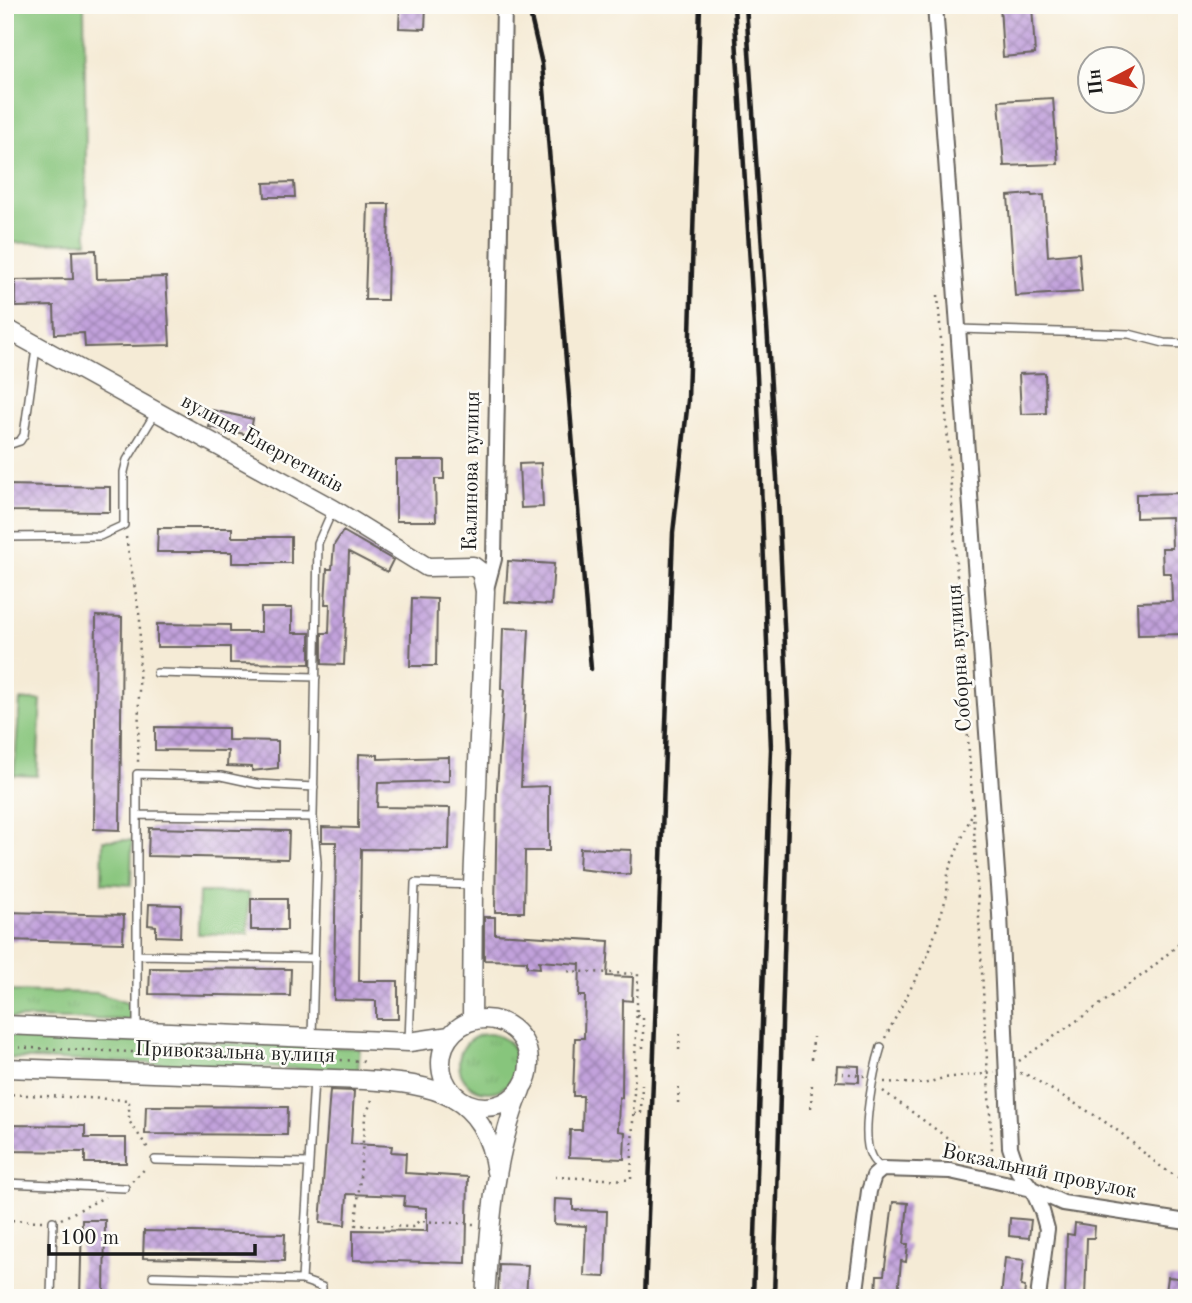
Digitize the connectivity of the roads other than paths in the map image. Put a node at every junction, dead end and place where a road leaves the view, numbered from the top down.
1 (504, 5) edge
2 (935, 5) edge
3 (5, 328) edge
4 (956, 329) junction
5 (36, 345) junction
6 (1187, 345) edge
7 (157, 412) junction
8 (5, 446) edge
9 (333, 509) junction
10 (5, 537) edge
11 (485, 591) junction
12 (157, 673) dead end
13 (316, 677) junction
14 (314, 787) junction
15 (137, 815) junction
16 (313, 817) junction
17 (473, 885) junction
18 (140, 955) junction
19 (315, 958) junction
20 (472, 1020) junction
21 (5, 1025) edge
22 (137, 1029) junction
23 (312, 1036) junction
24 (450, 1036) junction
25 (409, 1042) junction
26 (881, 1047) road end
27 (5, 1068) edge
28 (314, 1078) junction
29 (523, 1086) junction
30 (460, 1101) junction
31 (155, 1160) road end
32 (308, 1163) junction
33 (882, 1170) junction
34 (496, 1172) junction
35 (5, 1183) edge
36 (125, 1188) road end
37 (1032, 1189) junction
38 (53, 1221) road end
39 (1187, 1223) edge
40 (153, 1276) dead end
41 (302, 1280) junction
42 (51, 1298) edge
43 (322, 1298) edge
44 (485, 1298) edge
45 (855, 1298) edge
46 (1038, 1298) edge

1 - 11 street, Калинова вулиця
2 - 4 street, Соборна вулиця
3 - 5 street, вулиця Енергетиків
4 - 6 lane
4 - 37 street, Соборна вулиця
5 - 7 street, вулиця Енергетиків
5 - 8 lane
7 - 9 street, вулиця Енергетиків
7 - 10 lane
9 - 11 street, вулиця Енергетиків
9 - 13 lane
11 - 17 street, Калинова вулиця
12 - 13 lane
13 - 14 lane
14 - 15 lane
14 - 16 lane
15 - 16 lane
15 - 18 lane
16 - 19 lane
17 - 20 street, Калинова вулиця
17 - 25 lane
18 - 19 lane
18 - 22 lane
19 - 23 lane
20 - 24 street
20 - 29 street
21 - 22 street, Привокзальна вулиця
22 - 23 street, Привокзальна вулиця
23 - 25 street, Привокзальна вулиця
24 - 25 street, Привокзальна вулиця
24 - 30 street
26 - 33 lane
27 - 28 street, Привокзальна вулиця
28 - 30 street, Привокзальна вулиця
28 - 32 lane
29 - 30 street
29 - 34 street
30 - 34 street
31 - 32 lane
32 - 41 lane
33 - 37 street, Вокзальний провулок
33 - 45 street
34 - 44 street
35 - 36 lane
37 - 39 street, Вокзальний провулок
37 - 46 street, Соборна вулиця
38 - 42 lane
40 - 41 lane
41 - 43 lane

